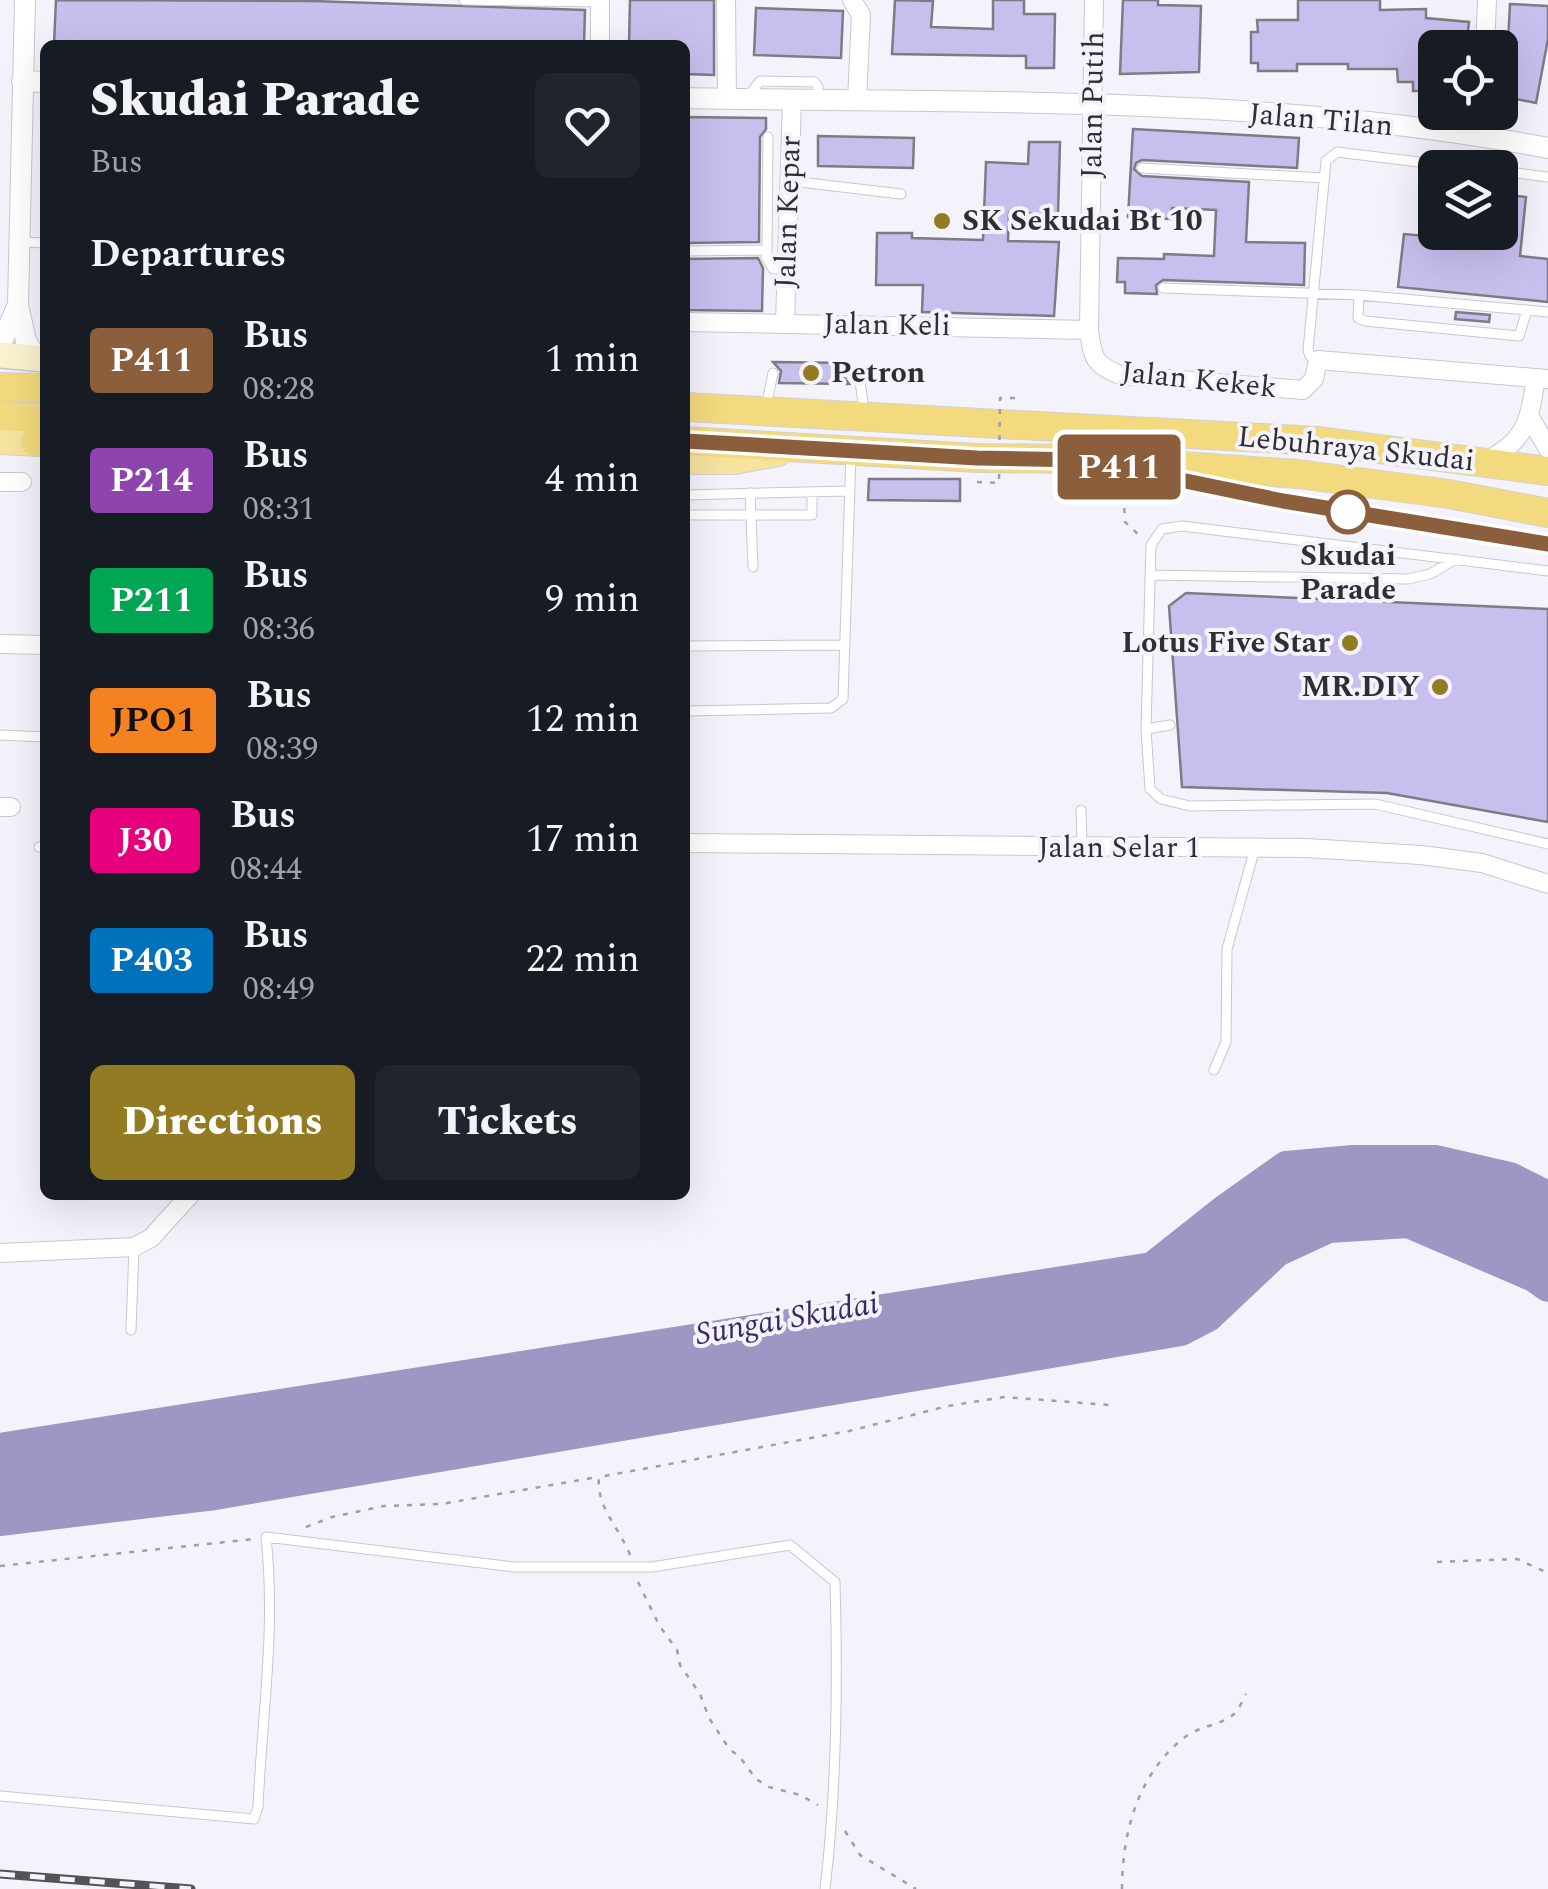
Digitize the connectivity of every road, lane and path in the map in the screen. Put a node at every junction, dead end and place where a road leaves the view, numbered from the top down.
1 (24, 0) edge
2 (464, 0) edge
3 (726, 0) edge
4 (1094, 0) edge
5 (1487, 0) edge
6 (600, 1) edge
7 (860, 3) edge
8 (1486, 30) edge
9 (600, 40) edge
10 (22, 81) junction
11 (40, 82) edge
12 (690, 98) edge
13 (737, 99) junction
14 (792, 100) junction
15 (816, 100) junction
16 (857, 101) junction
17 (1093, 106) junction
18 (1481, 130) edge
19 (1481, 135) junction
20 (768, 137) dead end
21 (1548, 148) edge
22 (1418, 162) edge
23 (1142, 168) dead end
24 (1518, 174) edge
25 (1548, 177) edge
26 (1324, 178) junction
27 (791, 181) junction
28 (901, 194) dead end
29 (19, 242) junction
30 (40, 243) edge
31 (767, 250) junction
32 (690, 251) edge
33 (786, 269) junction
34 (1163, 288) dead end
35 (1314, 294) junction
36 (1359, 295) junction
37 (9, 305) edge
38 (1527, 310) junction
39 (1548, 312) edge
40 (690, 322) edge
41 (785, 324) junction
42 (1089, 330) junction
43 (0, 346) edge
44 (0, 355) edge
45 (40, 358) edge
46 (40, 359) edge
47 (1318, 360) junction
48 (773, 373) dead end
49 (849, 373) dead end
50 (1542, 379) edge
51 (0, 387) edge
52 (40, 388) edge
53 (690, 397) edge
54 (1020, 398) dead end
55 (690, 408) edge
56 (752, 409) junction
57 (864, 414) junction
58 (0, 416) edge
59 (1530, 417) junction
60 (40, 435) edge
61 (40, 436) edge
62 (0, 440) edge
63 (690, 441) edge
64 (804, 447) junction
65 (1548, 449) edge
66 (851, 450) junction
67 (690, 460) edge
68 (1083, 460) junction
69 (1486, 462) junction
70 (1548, 471) edge
71 (1123, 475) dead end
72 (0, 482) edge
73 (22, 482) dead end
74 (977, 482) dead end
75 (850, 491) junction
76 (812, 492) junction
77 (750, 493) junction
78 (690, 495) edge
79 (1548, 513) edge
80 (690, 515) edge
81 (750, 516) junction
82 (1548, 544) edge
83 (1151, 545) junction
84 (1456, 559) junction
85 (752, 567) dead end
86 (1548, 571) edge
87 (1150, 575) junction
88 (0, 644) edge
89 (845, 644) junction
90 (40, 645) edge
91 (690, 646) edge
92 (690, 712) edge
93 (1170, 725) dead end
94 (1146, 730) junction
95 (0, 735) edge
96 (40, 737) edge
97 (1081, 810) dead end
98 (690, 843) edge
99 (1548, 844) edge
100 (1082, 848) junction
101 (1255, 848) junction
102 (1548, 884) edge
103 (1214, 1070) dead end
104 (185, 1200) edge
105 (134, 1247) junction
106 (0, 1253) edge
107 (131, 1330) dead end
108 (1110, 1405) dead end
109 (599, 1477) junction
110 (266, 1537) junction
111 (278, 1537) junction
112 (1437, 1562) dead end
113 (0, 1566) edge
114 (634, 1567) junction
115 (1548, 1573) edge
116 (1246, 1694) dead end
117 (0, 1796) edge
118 (833, 1814) junction
119 (825, 1889) edge
120 (916, 1889) edge
121 (1122, 1889) edge

1 - 10 street
2 - 6 lane
3 - 13 street
4 - 17 street, Jalan Putih
5 - 8 street
6 - 9 street
7 - 16 street
10 - 11 street
10 - 29 street
12 - 13 street, Jalan Tilan
13 - 14 street, Jalan Tilan
13 - 15 lane
14 - 15 street, Jalan Tilan
14 - 27 street, Jalan Kepar
15 - 16 street, Jalan Tilan
16 - 17 street, Jalan Tilan
17 - 19 street, Jalan Tilan
17 - 42 street, Jalan Putih
18 - 19 street
19 - 21 street, Jalan Tilan
20 - 31 lane
22 - 26 lane
23 - 26 lane
24 - 25 lane
26 - 35 lane
27 - 28 lane
27 - 33 street, Jalan Kepar
29 - 30 lane
29 - 37 street
31 - 32 lane
31 - 33 lane
33 - 41 street, Jalan Kepar
34 - 35 lane
35 - 36 lane
35 - 47 lane
36 - 38 lane
36 - 38 lane
37 - 43 street
37 - 45 street
38 - 39 lane
40 - 41 street, Jalan Keli
41 - 42 street, Jalan Keli
42 - 47 street, Jalan Kekek
44 - 46 main road
47 - 50 street
48 - 56 lane
49 - 57 lane
50 - 59 street
51 - 52 highway
53 - 56 main road
54 - 74 path, bridge
55 - 56 highway, Lebuhraya Skudai
56 - 57 highway, Lebuhraya Skudai
57 - 69 highway, Lebuhraya Skudai
58 - 60 highway
59 - 65 street
59 - 69 street
61 - 62 main road
63 - 64 highway, Lebuhraya Skudai
64 - 66 highway, Lebuhraya Skudai
64 - 67 main road
66 - 68 highway, Lebuhraya Skudai
66 - 75 lane
68 - 79 highway, Lebuhraya Skudai
68 - 82 street
69 - 70 highway, Lebuhraya Skudai
71 - 83 path
72 - 73 street
75 - 76 lane
75 - 89 lane
76 - 77 lane
76 - 81 lane
77 - 78 lane
77 - 81 lane
80 - 81 lane
81 - 85 lane
83 - 84 lane
83 - 87 lane
84 - 86 lane
84 - 87 lane
87 - 94 lane
88 - 90 street
89 - 91 lane
89 - 92 lane
93 - 94 lane
94 - 99 lane
95 - 96 lane
97 - 100 lane
98 - 100 street, Jalan Selar 1
100 - 101 street, Jalan Selar 1
101 - 102 street, Jalan Selar 1
101 - 103 lane
104 - 105 street
105 - 106 street
105 - 107 lane
108 - 109 path
109 - 111 path
109 - 114 path
110 - 111 lane
110 - 113 path
110 - 117 lane
111 - 114 lane
112 - 115 path
114 - 118 path
114 - 118 lane
116 - 121 path
118 - 119 lane
118 - 120 path

